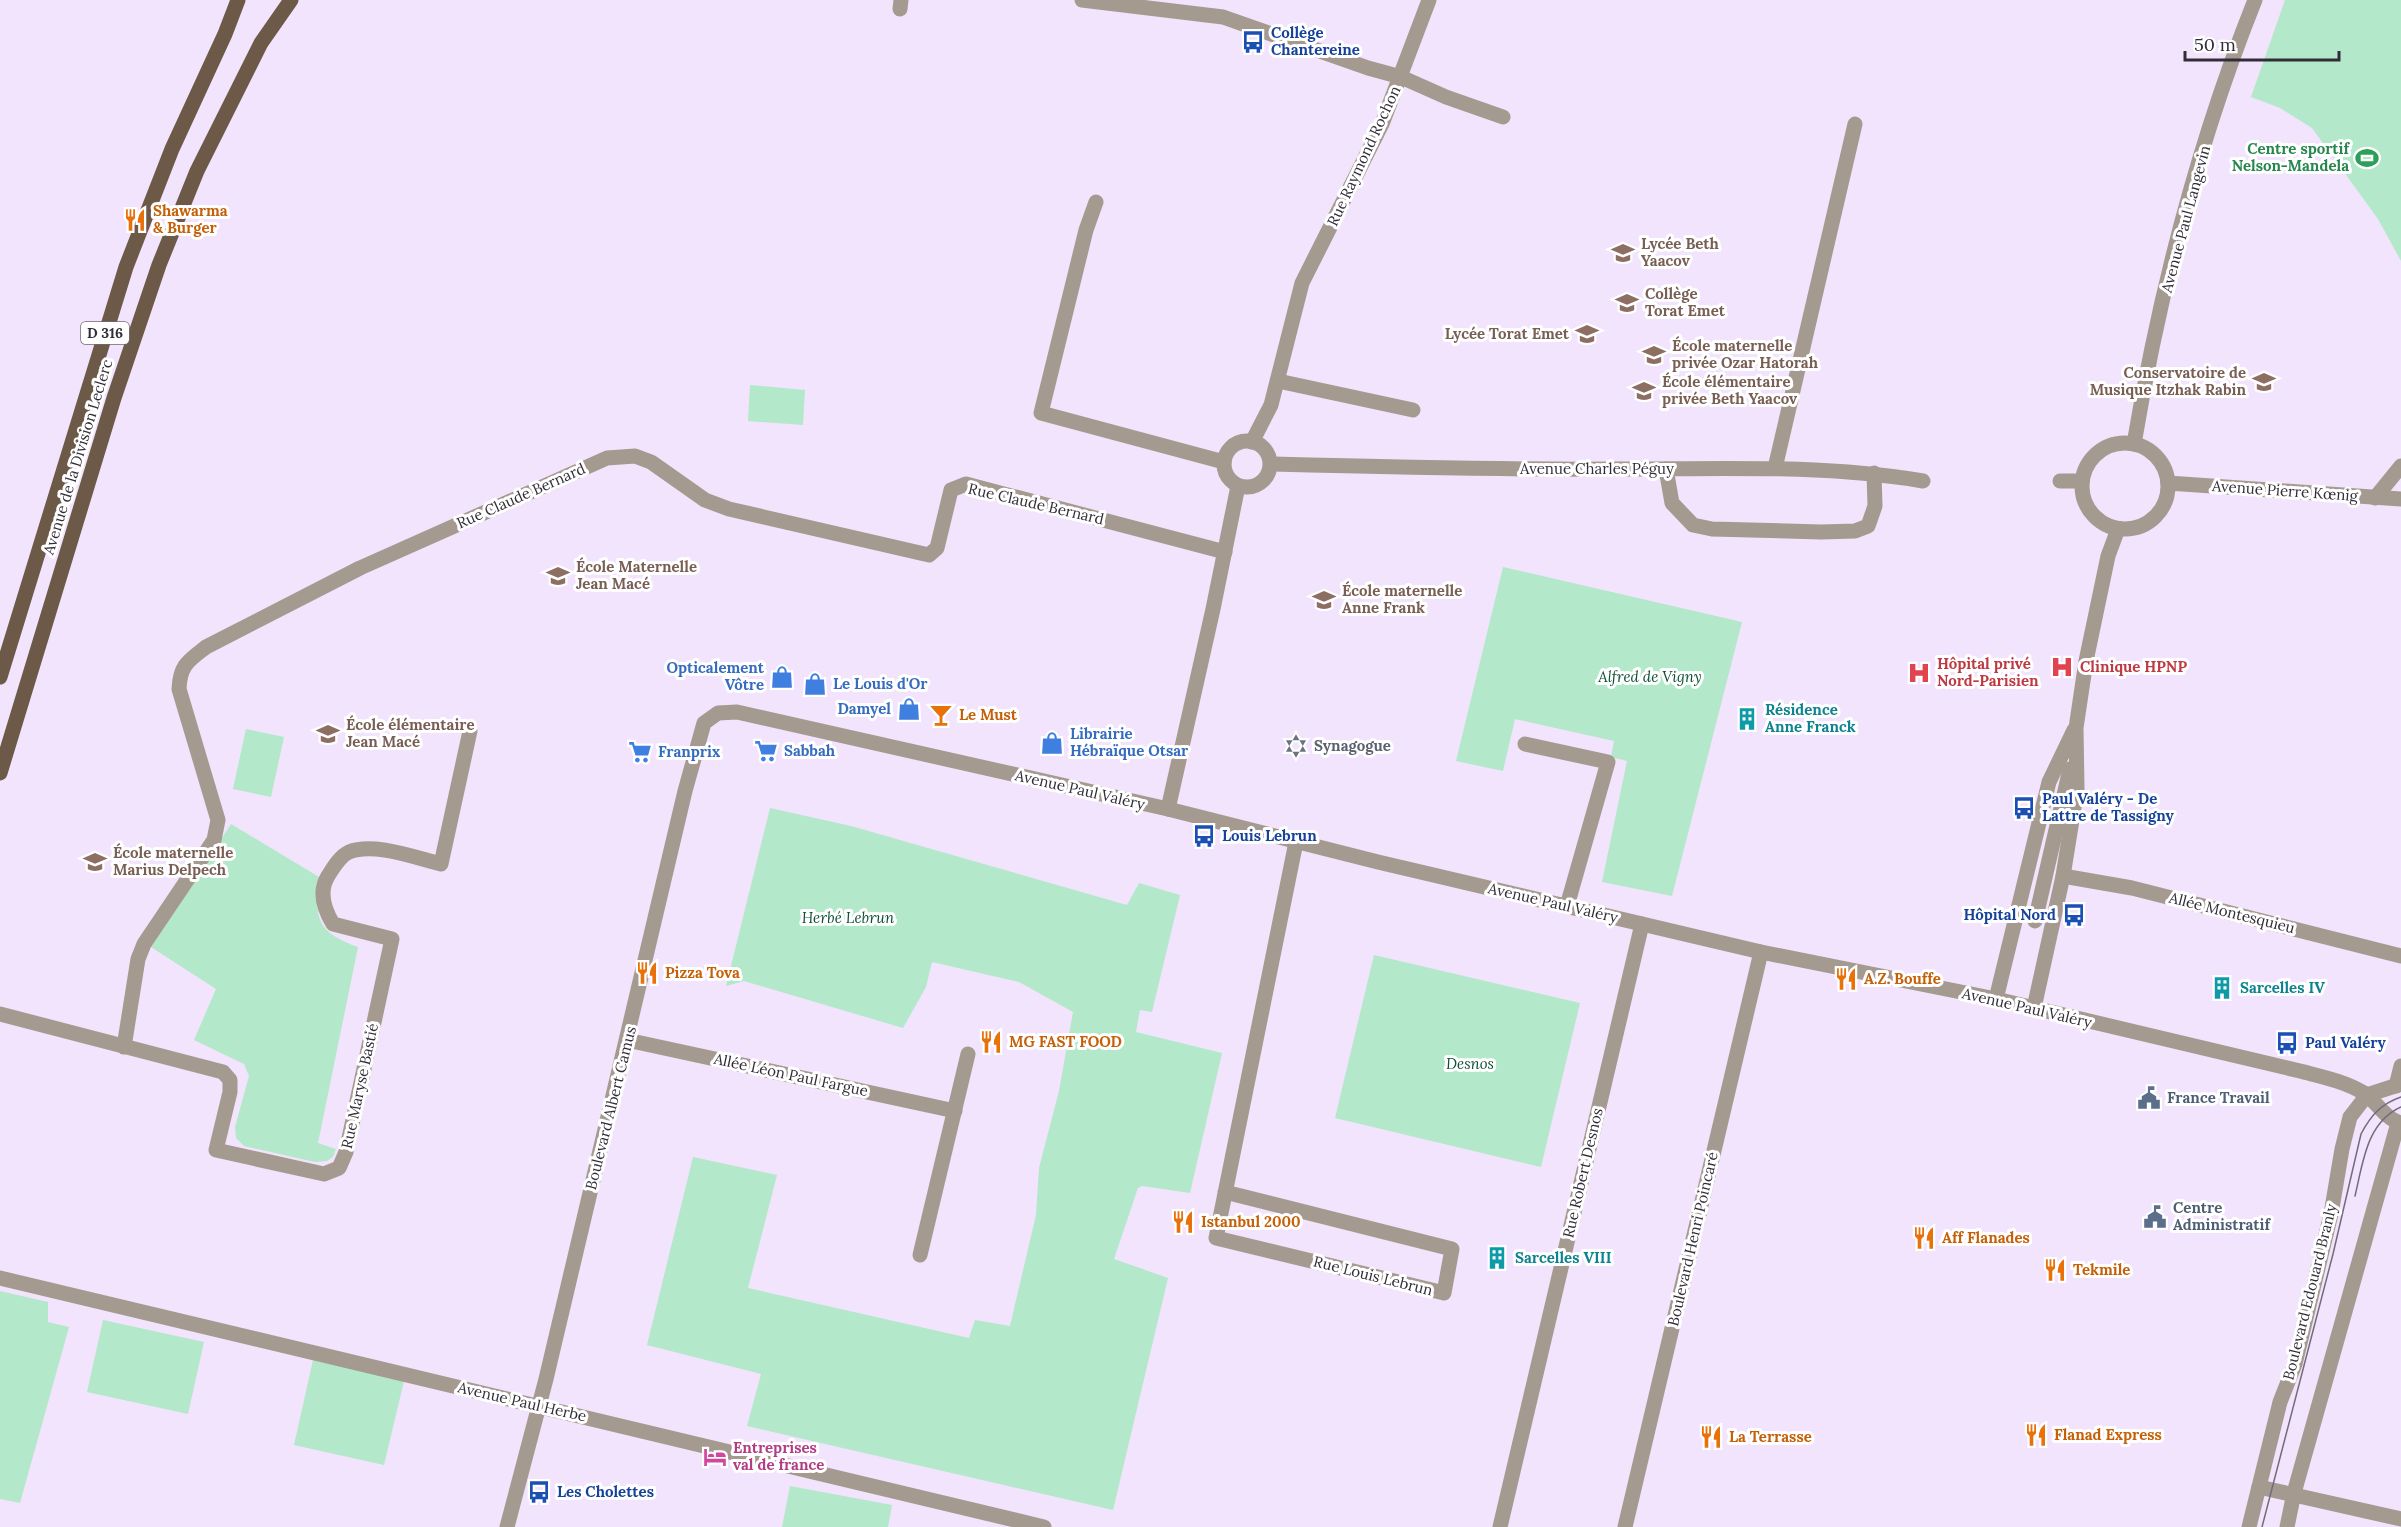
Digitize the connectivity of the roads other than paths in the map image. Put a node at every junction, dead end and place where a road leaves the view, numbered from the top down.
1 (238, 0) edge
2 (291, 0) edge
3 (1082, 0) edge
4 (1429, 0) edge
5 (2255, 0) edge
6 (1401, 77) junction
7 (1503, 117) dead end
8 (1855, 124) dead end
9 (1096, 202) dead end
10 (1278, 381) junction
11 (1413, 410) dead end
12 (1252, 442) junction
13 (2134, 444) junction
14 (1224, 462) junction
15 (1271, 464) junction
16 (2401, 466) edge
17 (1775, 468) junction
18 (1666, 469) junction
19 (1874, 473) junction
20 (1923, 481) dead end
21 (2060, 482) dead end
22 (2082, 482) junction
23 (2168, 483) junction
24 (1238, 486) junction
25 (2375, 498) junction
26 (2401, 499) edge
27 (2118, 528) junction
28 (1225, 552) junction
29 (0, 677) edge
30 (737, 712) joint
31 (2076, 728) junction
32 (471, 731) dead end
33 (1525, 744) dead end
34 (0, 773) edge
35 (1168, 809) junction
36 (1296, 842) junction
37 (2063, 876) junction
38 (1567, 906) junction
39 (2035, 921) dead end
40 (1642, 924) junction
41 (1761, 952) junction
42 (2401, 956) edge
43 (1996, 999) junction
44 (2034, 1008) junction
45 (0, 1014) edge
46 (627, 1041) junction
47 (124, 1047) junction
48 (968, 1054) dead end
49 (2401, 1066) edge
50 (2399, 1085) edge
51 (2367, 1095) junction
52 (955, 1111) junction
53 (2400, 1123) edge
54 (1225, 1192) junction
55 (920, 1255) dead end
56 (0, 1278) edge
57 (539, 1406) junction
58 (2259, 1486) junction
59 (2294, 1493) junction
60 (2401, 1519) edge
61 (507, 1527) edge
62 (1044, 1527) edge
63 (1500, 1527) edge
64 (1625, 1527) edge
65 (2249, 1527) edge
66 (2287, 1527) edge

1 - 29 main road, Avenue de la Division Leclerc / D 316
2 - 34 main road, Avenue de la Division Leclerc / D 316
3 - 6 street, Rue Raymond Rochon
4 - 6 street
5 - 13 street, Avenue Paul Langevin
6 - 7 street
6 - 10 street, Rue Raymond Rochon
8 - 17 street
9 - 14 street
10 - 11 street
10 - 12 street, Rue Raymond Rochon
12 - 14 street
12 - 15 street
13 - 22 street
13 - 23 street
14 - 24 street
15 - 18 street, Avenue Charles Péguy
15 - 24 street
16 - 25 street
17 - 18 street, Avenue Charles Péguy
17 - 19 street, Avenue Charles Péguy
18 - 19 street
19 - 20 street, Avenue Charles Péguy
21 - 22 street
22 - 27 street
23 - 25 street, Avenue Pierre Kœnig
23 - 27 street
24 - 28 street
25 - 26 street, Avenue Pierre Kœnig
27 - 31 street
28 - 35 street
28 - 47 street, Rue Claude Bernard
30 - 35 street, Avenue Paul Valéry
30 - 46 street, Boulevard Albert Camus
31 - 37 street
31 - 39 street
31 - 43 street
32 - 47 street, Rue Maryse Bastié
33 - 38 street
35 - 36 street, Avenue Paul Valéry
36 - 38 street, Avenue Paul Valéry
36 - 54 street, Rue Louis Lebrun
37 - 42 street, Allée Montesquieu
37 - 44 street
38 - 40 street, Avenue Paul Valéry
40 - 41 street, Avenue Paul Valéry
40 - 63 street, Rue Robert Desnos
41 - 43 street, Avenue Paul Valéry
41 - 64 street, Boulevard Henri Poincaré
43 - 44 street, Avenue Paul Valéry
44 - 51 street, Avenue Paul Valéry
45 - 47 street, Rue Maryse Bastié
46 - 52 street, Allée Léon Paul Fargue
46 - 57 street, Boulevard Albert Camus
48 - 52 street
49 - 50 street
50 - 51 street
51 - 53 street, Avenue Paul Valéry
51 - 58 street, Boulevard Edouard Branly
52 - 55 street
53 - 59 street
54 - 54 street, Rue Louis Lebrun
56 - 57 street, Avenue Paul Herbe
57 - 61 street, Boulevard Albert Camus
57 - 62 street, Avenue Paul Herbe
58 - 59 street
58 - 65 street, Boulevard Edouard Branly
59 - 60 street
59 - 66 street

